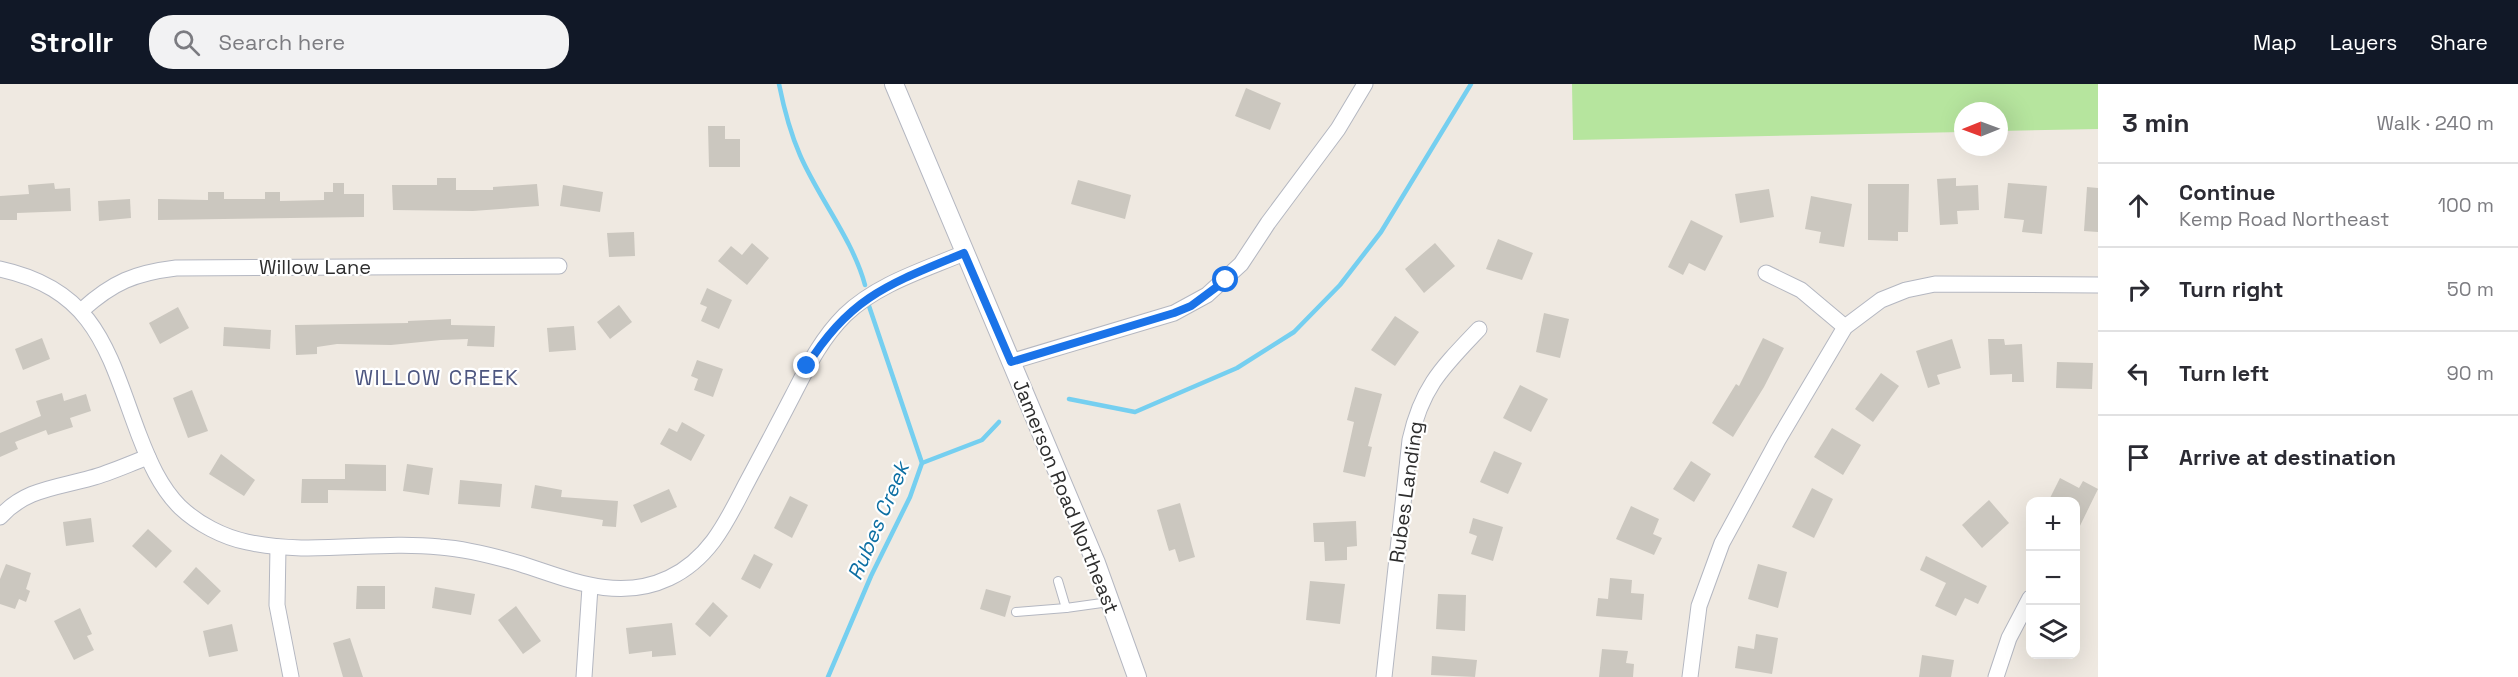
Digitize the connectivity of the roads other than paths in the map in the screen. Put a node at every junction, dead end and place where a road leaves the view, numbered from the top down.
1 (894, 84) edge
2 (1365, 84) edge
3 (964, 253) junction
4 (559, 266) dead end
5 (0, 269) edge
6 (1766, 273) dead end
7 (2098, 285) edge
8 (82, 310) junction
9 (1845, 327) junction
10 (1479, 329) dead end
11 (1011, 362) junction
12 (148, 458) junction
13 (0, 518) edge
14 (278, 547) junction
15 (1058, 581) dead end
16 (590, 587) junction
17 (1111, 602) junction
18 (2027, 605) edge
19 (1066, 608) junction
20 (1016, 612) dead end
21 (291, 677) edge
22 (584, 677) edge
23 (1137, 677) edge
24 (1384, 677) edge
25 (1690, 677) edge
26 (1996, 677) edge

1 - 3 street, Jamerson Road Northeast
2 - 11 street
3 - 11 street, Jamerson Road Northeast
3 - 16 street
4 - 8 street, Willow Lane
5 - 8 street
6 - 9 street
7 - 9 street
8 - 12 street
9 - 25 street
10 - 24 street, Rubes Landing
11 - 17 street, Jamerson Road Northeast
12 - 13 street
12 - 14 street
14 - 16 street
14 - 21 street
15 - 19 lane
16 - 22 street
17 - 19 lane
17 - 23 street, Jamerson Road Northeast
18 - 26 street
19 - 20 lane

